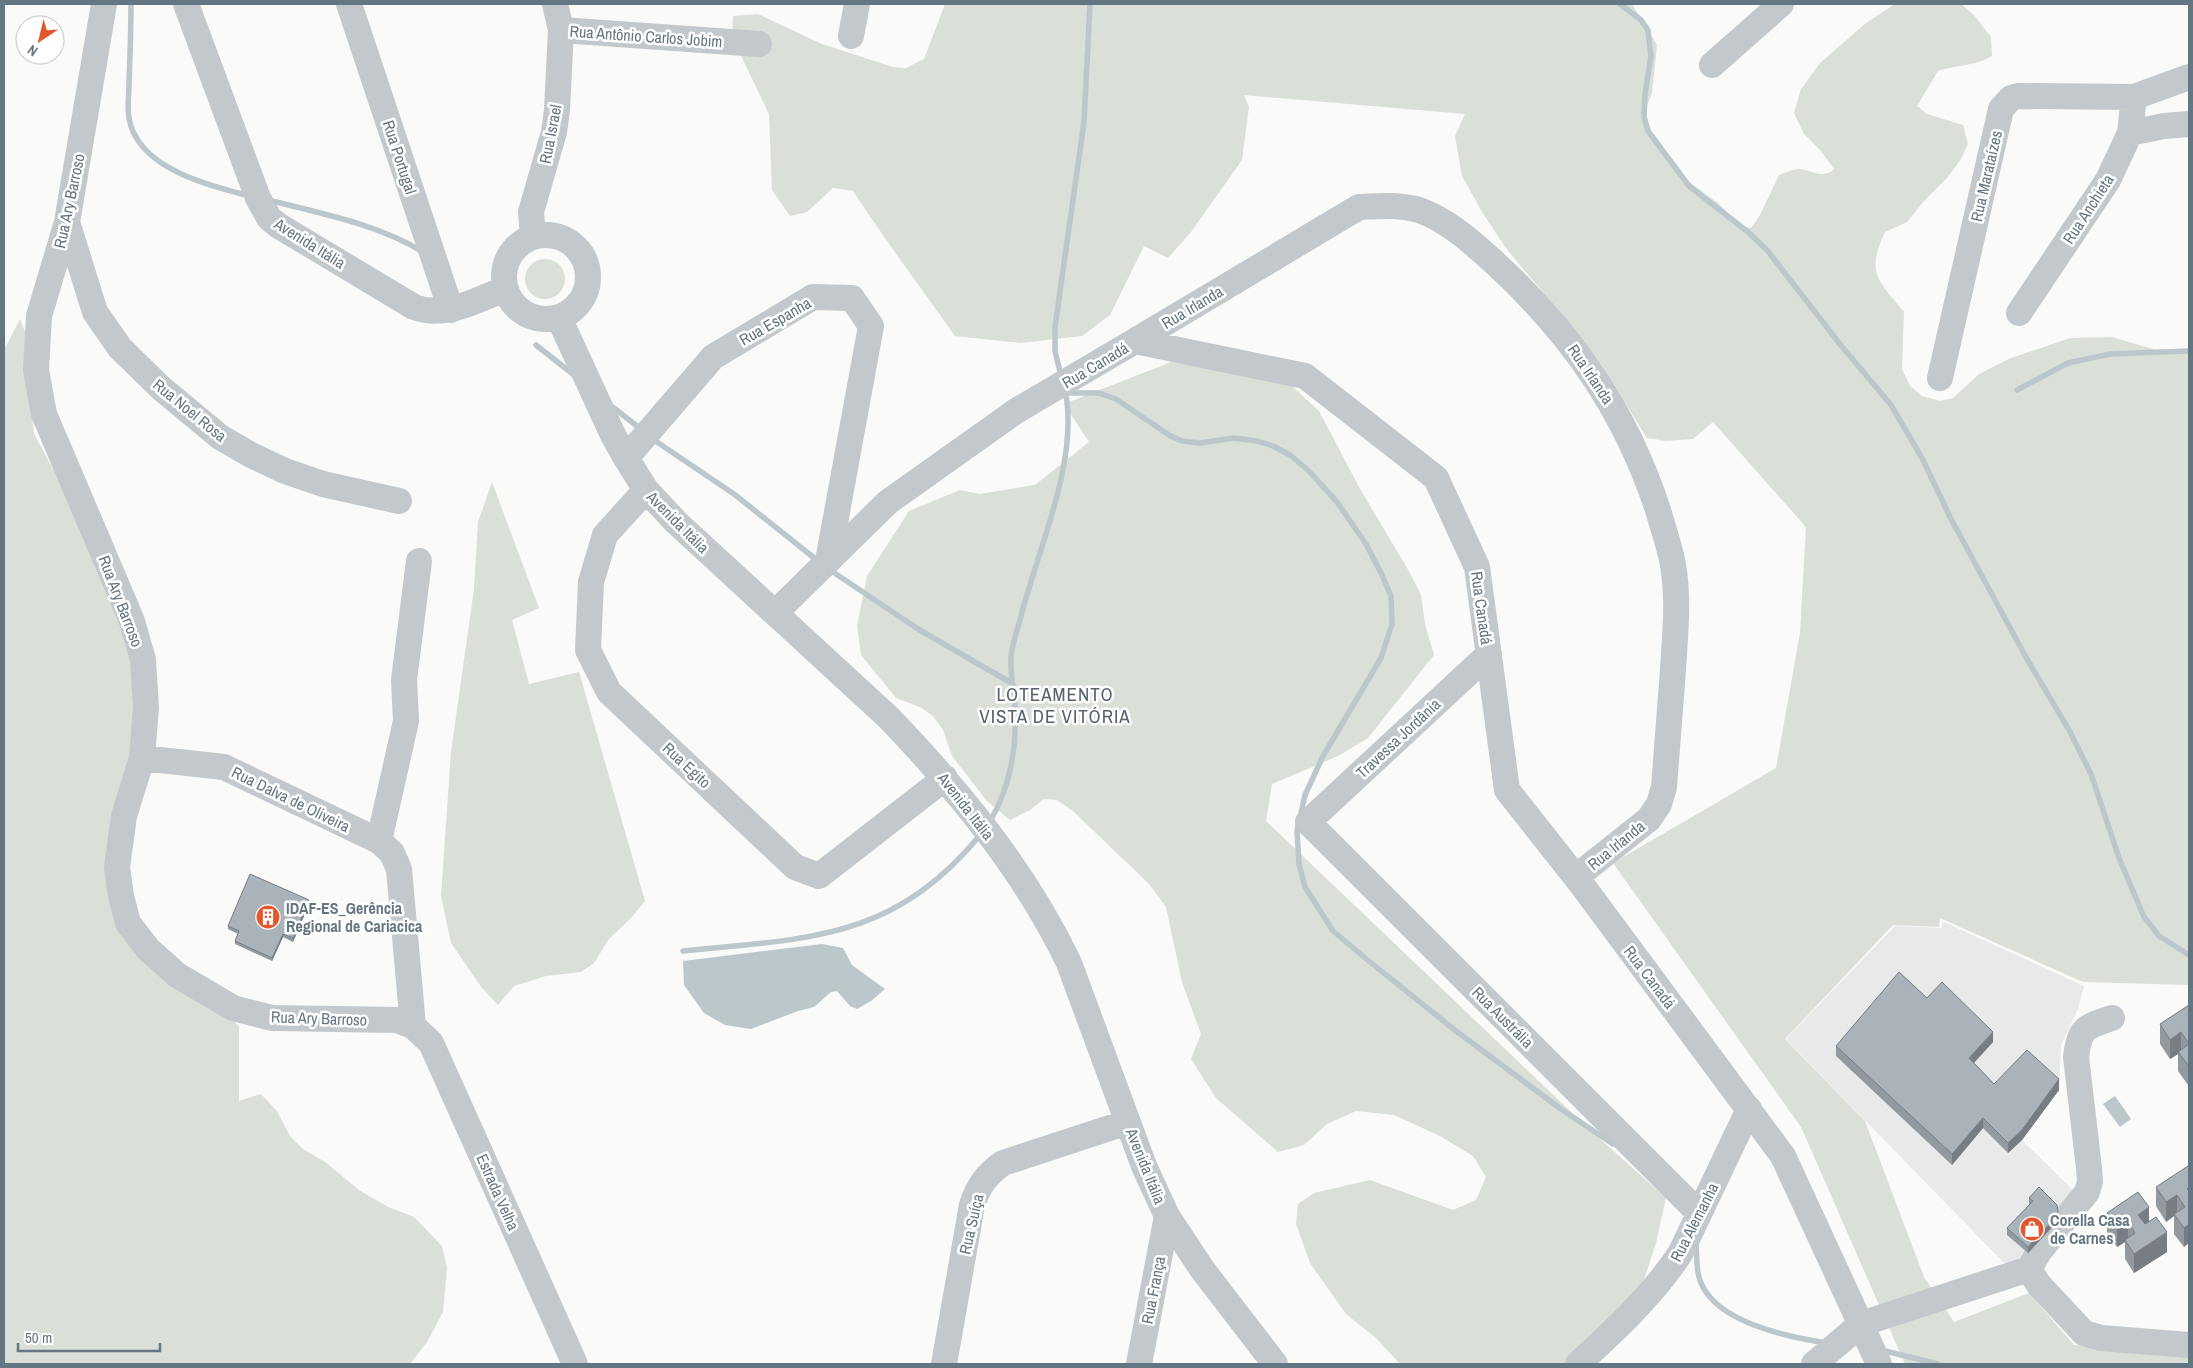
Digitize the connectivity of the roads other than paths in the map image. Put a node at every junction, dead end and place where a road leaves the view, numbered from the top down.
1 (104, 4) edge
2 (186, 4) edge
3 (349, 4) edge
4 (555, 4) edge
5 (857, 4) edge
6 (1781, 4) edge
7 (561, 30) junction
8 (851, 36) dead end
9 (759, 44) dead end
10 (1712, 64) dead end
11 (2189, 78) edge
12 (2134, 96) junction
13 (2189, 124) edge
14 (2130, 133) junction
15 (67, 222) junction
16 (533, 236) junction
17 (505, 289) junction
18 (451, 310) junction
19 (2019, 313) dead end
20 (559, 318) junction
21 (1135, 341) junction
22 (1940, 378) dead end
23 (626, 458) junction
24 (646, 490) junction
25 (399, 501) dead end
26 (419, 561) dead end
27 (828, 561) junction
28 (775, 613) junction
29 (1489, 654) junction
30 (142, 758) junction
31 (945, 778) junction
32 (1308, 822) joint
33 (379, 840) junction
34 (1576, 877) junction
35 (2112, 1018) dead end
36 (413, 1026) junction
37 (1749, 1109) junction
38 (1128, 1122) junction
39 (1699, 1213) junction
40 (1167, 1216) junction
41 (2029, 1269) junction
42 (1861, 1324) junction
43 (2189, 1344) edge
44 (575, 1364) edge
45 (944, 1364) edge
46 (1138, 1364) edge
47 (1275, 1364) edge
48 (1578, 1364) edge
49 (1814, 1364) edge
50 (1879, 1364) edge

1 - 15 street, Rua Ary Barroso
2 - 18 street, Avenida Itália
3 - 18 street, Rua Portugal
4 - 7 street, Rua Antônio Carlos Jobim
5 - 8 street
6 - 10 street
7 - 9 street, Rua Antônio Carlos Jobim
7 - 16 street, Rua Israel
11 - 12 street
12 - 14 street, Rua Anchieta
12 - 22 street, Rua Marataízes
13 - 14 street
14 - 19 street, Rua Anchieta
15 - 25 street, Rua Noel Rosa
15 - 30 street, Rua Ary Barroso
16 - 17 street
16 - 20 street
17 - 18 street, Avenida Itália
17 - 20 street
20 - 23 street, Avenida Itália
21 - 27 street, Rua Canadá
21 - 29 street, Rua Canadá
21 - 34 street, Rua Irlanda
23 - 24 street, Avenida Itália
23 - 27 street, Rua Espanha
24 - 28 street, Avenida Itália
24 - 31 street, Rua Egito
26 - 33 street
27 - 28 street, Rua Canadá
28 - 31 street, Avenida Itália
29 - 32 street, Travessa Jordânia
29 - 34 street, Rua Canadá
30 - 33 street, Rua Dalva de Oliveira
30 - 36 street, Rua Ary Barroso
31 - 38 street, Avenida Itália
32 - 39 street, Rua Austrália
33 - 36 street
34 - 37 street, Rua Canadá
35 - 41 street
36 - 44 street, Estrada Velha
37 - 39 street, Rua Alemanha
37 - 42 street, Rua Canadá
38 - 40 street, Avenida Itália
38 - 45 street, Rua Suíça
39 - 48 street, Rua Alemanha
40 - 46 street, Rua França
40 - 47 street, Avenida Itália
41 - 42 street
41 - 43 street
42 - 49 street
42 - 50 street, Rua Canadá

